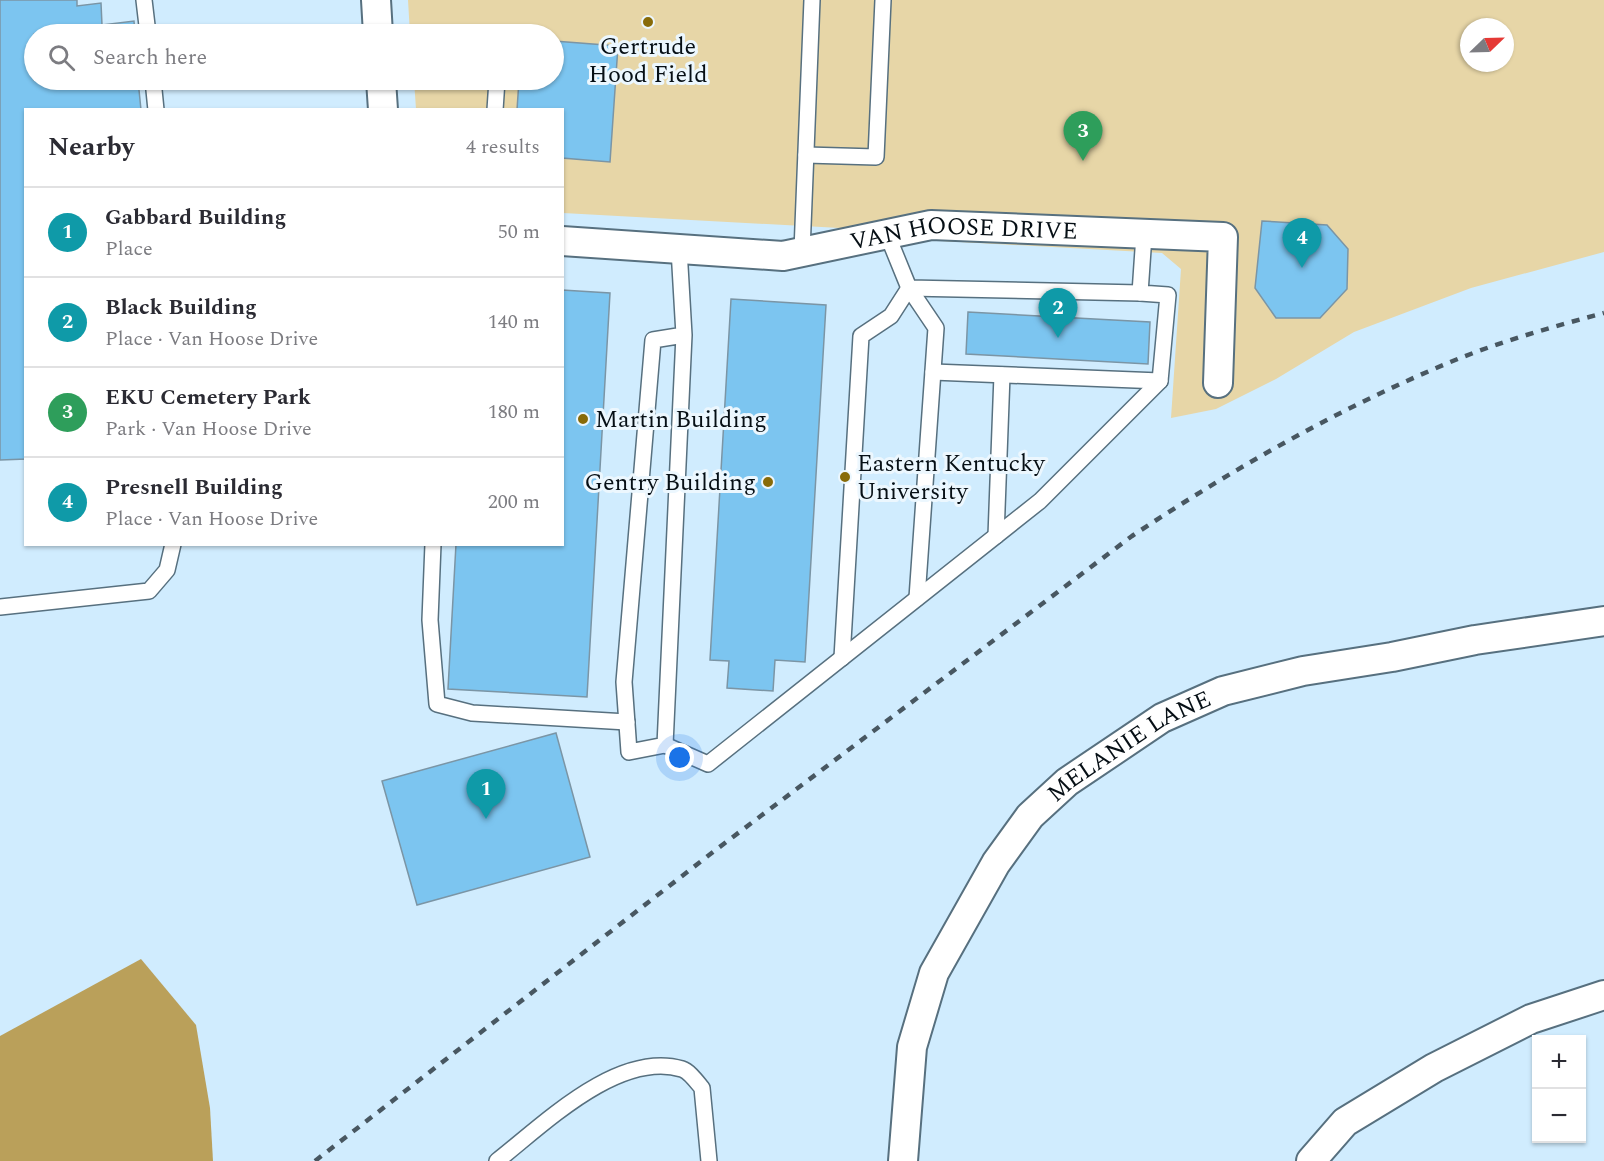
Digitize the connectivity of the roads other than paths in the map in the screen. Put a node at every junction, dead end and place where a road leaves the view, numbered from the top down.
1 (144, 0) edge
2 (376, 0) edge
3 (813, 0) edge
4 (883, 0) edge
5 (147, 24) edge
6 (377, 24) edge
7 (154, 90) edge
8 (382, 90) edge
9 (496, 90) edge
10 (156, 108) edge
11 (383, 108) edge
12 (495, 108) edge
13 (806, 155) junction
14 (887, 234) junction
15 (1144, 235) junction
16 (564, 241) edge
17 (680, 249) junction
18 (802, 251) junction
19 (909, 288) junction
20 (1140, 292) junction
21 (684, 335) junction
22 (933, 372) junction
23 (1002, 375) junction
24 (1160, 381) junction
25 (1218, 383) dead end
26 (996, 536) junction
27 (173, 546) edge
28 (433, 546) edge
29 (917, 598) junction
30 (0, 607) edge
31 (1604, 621) edge
32 (842, 658) junction
33 (627, 722) junction
34 (665, 745) junction
35 (1604, 996) edge
36 (497, 1161) edge
37 (709, 1161) edge
38 (903, 1161) edge
39 (1311, 1161) edge

1 - 5 lane
2 - 6 street
3 - 13 lane
4 - 13 lane
7 - 10 lane
8 - 11 street
9 - 12 lane
13 - 18 lane
14 - 15 street, VAN HOOSE DRIVE
14 - 18 street, VAN HOOSE DRIVE
14 - 19 lane
15 - 20 lane
15 - 25 street, VAN HOOSE DRIVE
16 - 17 street, VAN HOOSE DRIVE
17 - 18 street, VAN HOOSE DRIVE
17 - 21 lane
19 - 20 lane
19 - 22 lane
19 - 32 lane
20 - 24 lane
21 - 33 lane
21 - 34 lane
22 - 23 lane
22 - 29 lane
23 - 24 lane
23 - 26 lane
24 - 26 lane
26 - 29 lane
27 - 30 lane
28 - 33 lane
29 - 32 lane
31 - 38 street, MELANIE LANE
32 - 34 lane
33 - 34 lane
35 - 39 street
36 - 37 lane

